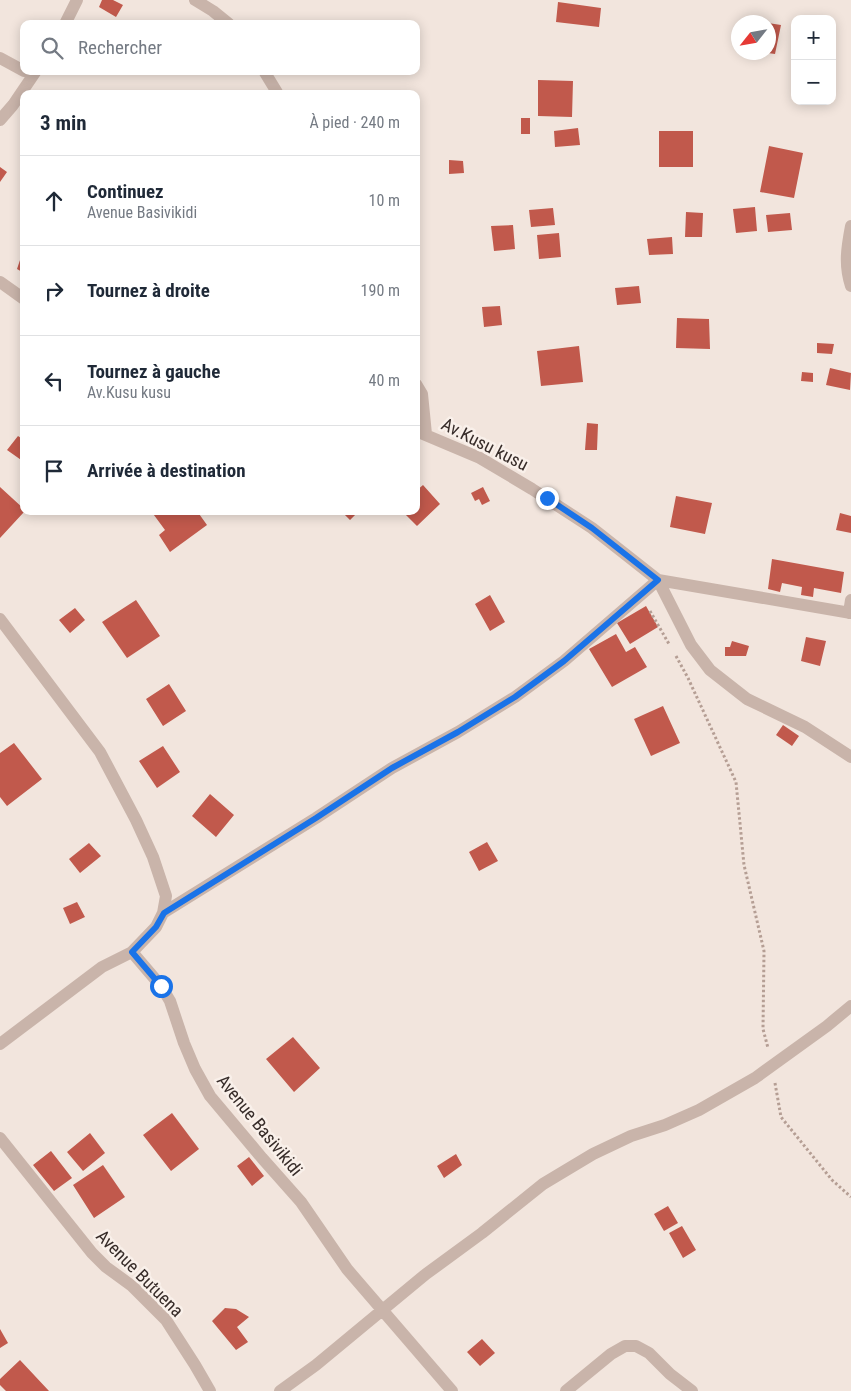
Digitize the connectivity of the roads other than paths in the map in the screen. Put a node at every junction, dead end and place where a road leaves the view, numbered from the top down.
1 (77, 0) edge
2 (195, 0) edge
3 (66, 20) edge
4 (224, 20) edge
5 (0, 58) edge
6 (20, 68) edge
7 (27, 75) edge
8 (266, 75) edge
9 (276, 90) edge
10 (0, 120) edge
11 (851, 226) edge
12 (0, 282) edge
13 (851, 286) edge
14 (20, 296) edge
15 (420, 391) edge
16 (421, 432) edge
17 (658, 580) junction
18 (851, 600) edge
19 (850, 613) edge
20 (0, 619) edge
21 (851, 757) edge
22 (164, 913) junction
23 (132, 952) junction
24 (851, 1006) edge
25 (0, 1044) edge
26 (0, 1138) edge
27 (381, 1310) junction
28 (210, 1391) edge
29 (280, 1391) edge
30 (452, 1391) edge
31 (566, 1391) edge
32 (692, 1391) edge

1 - 3 street
2 - 4 street
5 - 6 street
7 - 10 street
8 - 9 street
11 - 13 street
12 - 14 street
15 - 16 street
16 - 17 street, Av.Kusu kusu
17 - 19 street
17 - 21 street
17 - 22 street
18 - 19 street
20 - 22 street
22 - 23 street
23 - 25 street
23 - 27 street, Avenue Basivikidi
24 - 27 street
26 - 28 street, Avenue Butuena
27 - 29 street
27 - 30 street, Avenue Basivikidi
31 - 32 street

